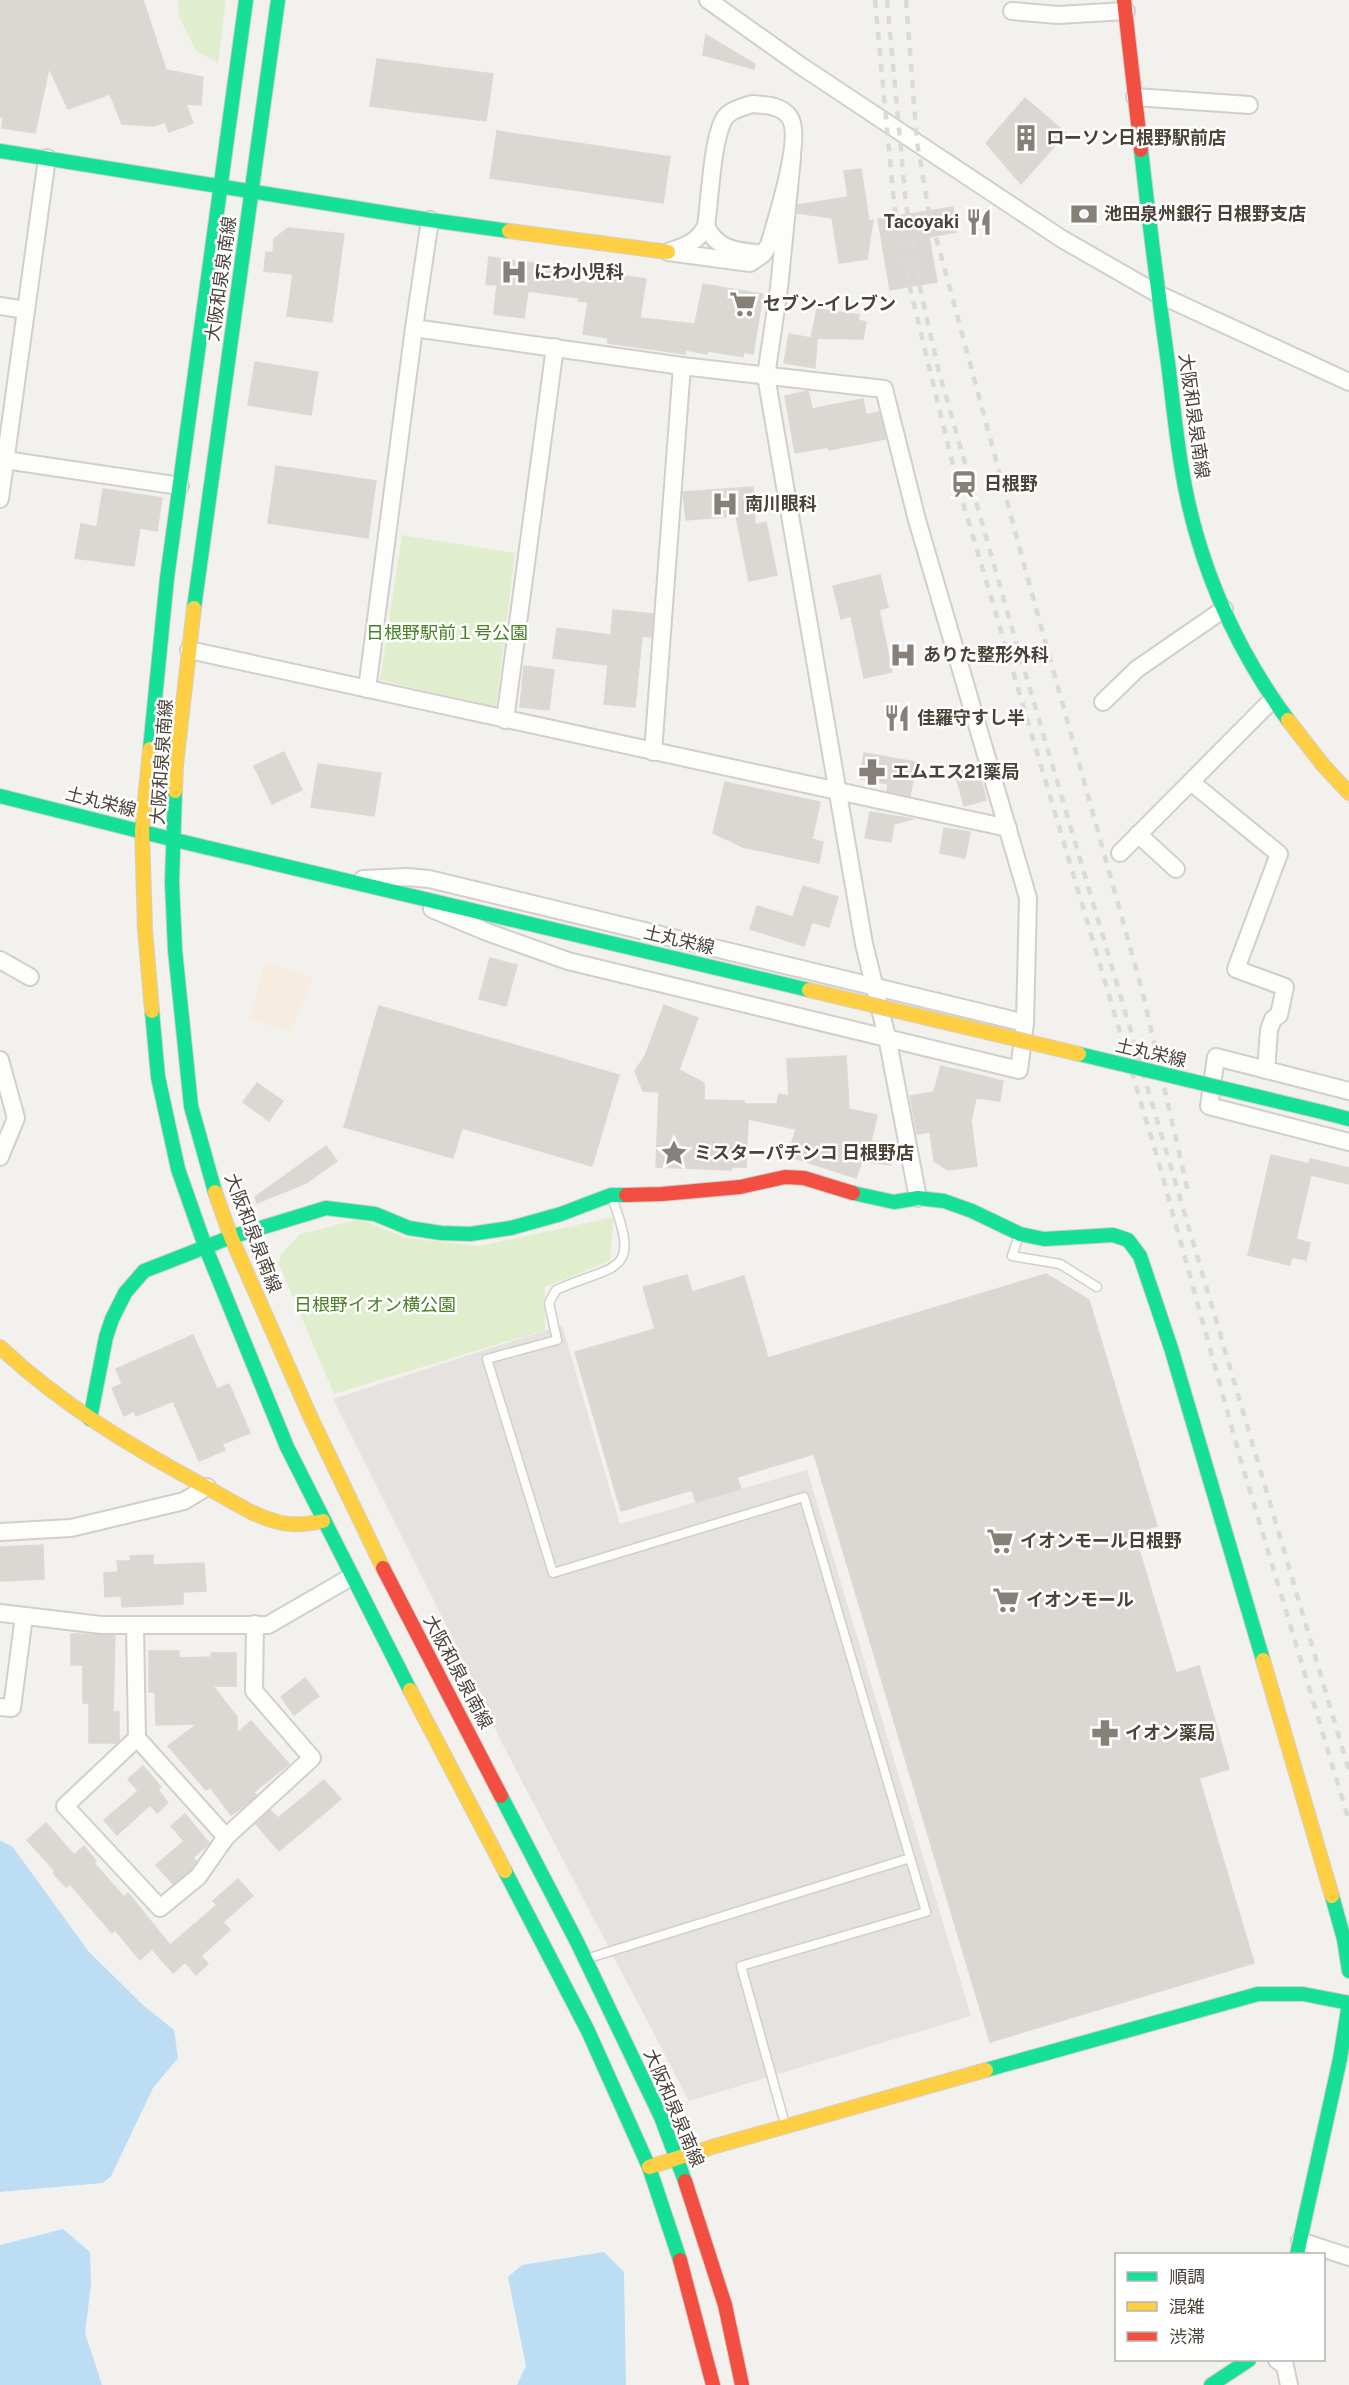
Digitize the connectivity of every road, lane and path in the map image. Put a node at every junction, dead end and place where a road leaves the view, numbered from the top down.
1 (246, 0) edge
2 (278, 0) edge
3 (708, 0) edge
4 (1125, 5) edge
5 (1012, 11) dead end
6 (1136, 97) junction
7 (1249, 105) dead end
8 (0, 150) edge
9 (47, 158) junction
10 (792, 158) junction
11 (221, 185) junction
12 (252, 190) junction
13 (430, 220) junction
14 (706, 226) junction
15 (668, 252) junction
16 (764, 254) junction
17 (1158, 294) junction
18 (0, 306) edge
19 (26, 310) junction
20 (414, 328) junction
21 (555, 347) junction
22 (682, 366) junction
23 (765, 376) junction
24 (1349, 382) edge
25 (5, 460) junction
26 (180, 486) junction
27 (0, 498) edge
28 (1224, 609) junction
29 (189, 650) junction
30 (367, 689) junction
31 (1272, 700) junction
32 (1103, 702) dead end
33 (505, 720) junction
34 (653, 752) junction
35 (1191, 782) junction
36 (837, 792) junction
37 (1349, 793) edge
38 (0, 796) edge
39 (1008, 828) junction
40 (142, 830) junction
41 (1138, 834) junction
42 (175, 840) junction
43 (1120, 853) dead end
44 (1176, 869) dead end
45 (344, 879) junction
46 (391, 891) junction
47 (0, 960) edge
48 (30, 976) dead end
49 (875, 987) junction
50 (1025, 1023) junction
51 (887, 1037) junction
52 (0, 1060) edge
53 (1266, 1070) junction
54 (1349, 1091) edge
55 (1349, 1119) edge
56 (1349, 1142) edge
57 (0, 1157) edge
58 (611, 1195) junction
59 (918, 1198) junction
60 (1020, 1234) junction
61 (231, 1236) junction
62 (205, 1246) junction
63 (1097, 1287) dead end
64 (0, 1347) edge
65 (90, 1419) junction
66 (207, 1486) junction
67 (323, 1521) junction
68 (0, 1532) edge
69 (351, 1577) junction
70 (0, 1613) edge
71 (24, 1616) junction
72 (255, 1624) junction
73 (135, 1625) junction
74 (0, 1707) edge
75 (137, 1738) junction
76 (226, 1837) junction
77 (910, 1858) junction
78 (586, 1959) junction
79 (1349, 1971) edge
80 (1349, 2003) edge
81 (786, 2127) junction
82 (678, 2158) junction
83 (649, 2168) junction
84 (1298, 2248) edge
85 (1349, 2257) edge
86 (1247, 2361) edge
87 (1278, 2361) edge
88 (713, 2385) edge
89 (742, 2385) edge
90 (1211, 2385) edge
91 (1289, 2385) edge

1 - 11 main road, 大阪和泉泉南線
2 - 12 main road, 大阪和泉泉南線
3 - 17 street
4 - 5 street
4 - 6 main road, 大阪和泉泉南線
6 - 7 street
6 - 17 main road, 大阪和泉泉南線
8 - 9 main road
9 - 11 main road
9 - 19 street
10 - 14 street
10 - 16 street
10 - 23 street
11 - 12 main road
11 - 26 main road, 大阪和泉泉南線
12 - 13 main road
12 - 29 main road, 大阪和泉泉南線
13 - 15 main road
13 - 20 street
14 - 15 street
14 - 16 street
15 - 16 street
17 - 24 street
17 - 28 main road, 大阪和泉泉南線
18 - 19 street
19 - 25 street
20 - 21 street
20 - 30 street
21 - 22 street
21 - 33 street
22 - 23 street
22 - 34 street
23 - 36 street
23 - 39 street
25 - 26 street
25 - 27 street
26 - 40 main road, 大阪和泉泉南線
28 - 31 main road, 大阪和泉泉南線
28 - 32 street
29 - 30 street
29 - 42 main road, 大阪和泉泉南線
30 - 33 street
31 - 35 street
31 - 37 main road, 大阪和泉泉南線
33 - 34 street
34 - 36 street
35 - 41 street
35 - 53 street
36 - 39 street
36 - 49 street
38 - 40 main road, 土丸栄線
39 - 50 street
40 - 42 main road, 土丸栄線
40 - 62 main road, 大阪和泉泉南線
41 - 43 street
41 - 44 street
42 - 45 main road, 土丸栄線
42 - 61 main road, 大阪和泉泉南線
45 - 46 main road, 土丸栄線
45 - 49 street
46 - 51 street
46 - 55 main road, 土丸栄線, bridge
47 - 48 street
49 - 50 street
49 - 51 street
50 - 51 street
51 - 59 street
52 - 57 street
53 - 54 street
53 - 56 street
58 - 59 main road
58 - 61 main road
58 - 77 lane
59 - 60 main road
60 - 63 lane
60 - 79 main road
61 - 62 main road
61 - 78 main road, 大阪和泉泉南線
62 - 65 main road
62 - 67 main road, 大阪和泉泉南線
64 - 65 main road
65 - 66 main road
66 - 67 main road
66 - 68 street
67 - 69 main road, 大阪和泉泉南線
69 - 72 street
69 - 83 main road, 大阪和泉泉南線
70 - 71 street
71 - 73 street
71 - 74 street
72 - 73 street
72 - 76 street
73 - 75 street
75 - 76 street
75 - 76 street
77 - 78 lane
77 - 81 lane
78 - 82 main road, 大阪和泉泉南線
80 - 81 main road
80 - 84 main road
81 - 82 main road
82 - 83 main road
82 - 89 main road, 大阪和泉泉南線
83 - 88 main road, 大阪和泉泉南線
84 - 85 street
86 - 90 main road
87 - 91 street

